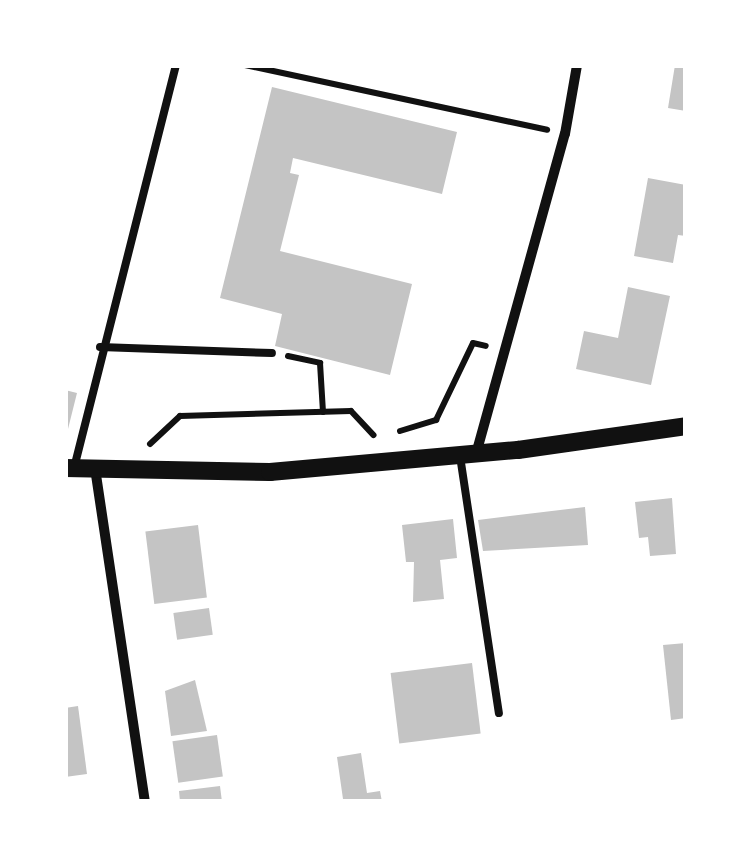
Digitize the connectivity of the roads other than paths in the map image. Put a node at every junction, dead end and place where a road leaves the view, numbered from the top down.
1 (176, 65) edge
2 (577, 65) edge
3 (100, 347) junction
4 (272, 353) road end
5 (686, 426) edge
6 (468, 455) junction
7 (69, 468) edge
8 (94, 468) junction
9 (498, 713) dead end
10 (145, 802) edge

1 - 3 lane
2 - 6 street
3 - 4 lane
3 - 7 lane
5 - 6 street
6 - 8 street
6 - 9 lane
7 - 8 street
8 - 10 street

